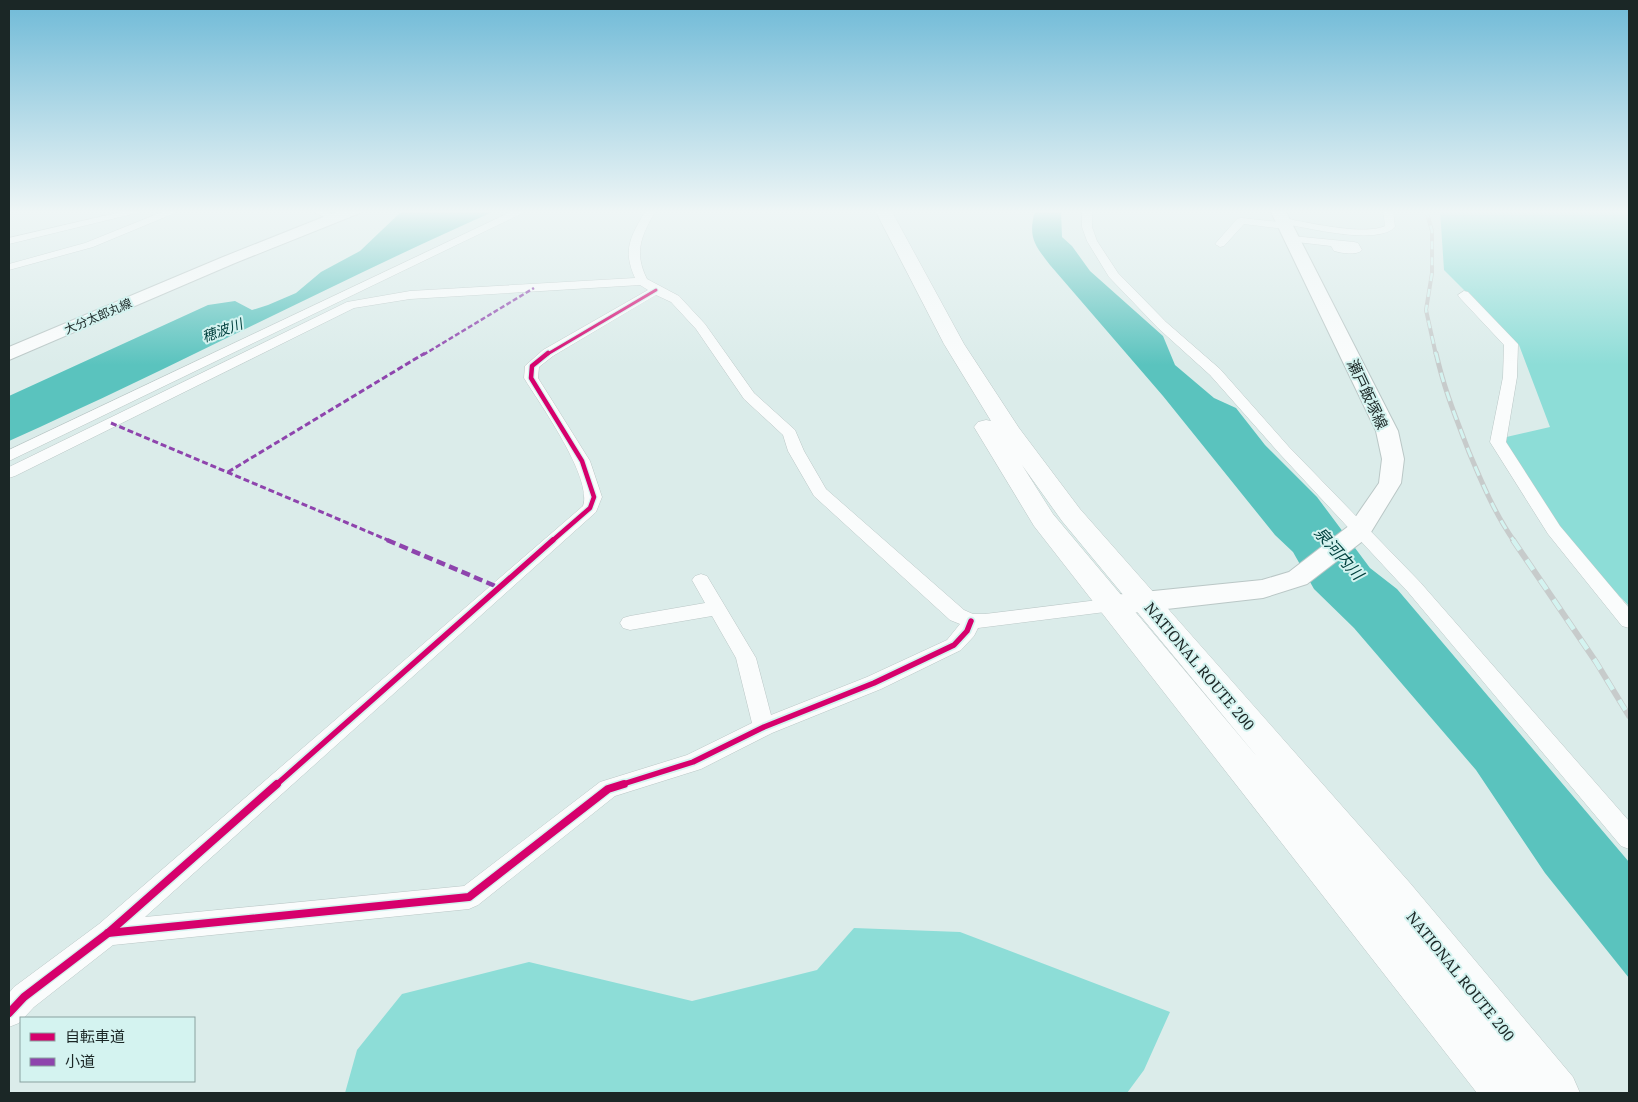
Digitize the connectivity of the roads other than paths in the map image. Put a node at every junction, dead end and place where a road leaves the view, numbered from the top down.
1 (29, 261) edge
2 (226, 261) edge
3 (416, 261) edge
4 (636, 261) edge
5 (894, 261) edge
6 (910, 261) edge
7 (1105, 261) edge
8 (1303, 261) edge
9 (9, 267) edge
10 (642, 281) junction
11 (656, 290) junction
12 (1464, 295) dead end
13 (9, 354) edge
14 (9, 456) edge
15 (9, 473) edge
16 (1359, 530) junction
17 (701, 580) dead end
18 (1130, 603) junction
19 (717, 608) junction
20 (971, 621) junction
21 (1629, 621) edge
22 (630, 623) dead end
23 (764, 727) junction
24 (1629, 838) edge
25 (108, 933) junction
26 (9, 1013) edge
27 (1506, 1093) edge
28 (1557, 1093) edge

1 - 9 street
2 - 13 main road, 大分太郎丸線
3 - 14 street
4 - 10 street
5 - 18 highway, NATIONAL ROUTE 200
6 - 18 highway, NATIONAL ROUTE 200
7 - 16 street
8 - 16 main road, 瀬戸飯塚線
10 - 11 street
10 - 15 street
11 - 20 street
11 - 25 street
12 - 21 street
16 - 18 main road, 瀬戸飯塚線
16 - 24 street
17 - 19 street
18 - 20 street
18 - 27 highway, NATIONAL ROUTE 200
18 - 28 highway, NATIONAL ROUTE 200
19 - 22 street
19 - 23 street
20 - 23 street
23 - 25 street
25 - 26 street

